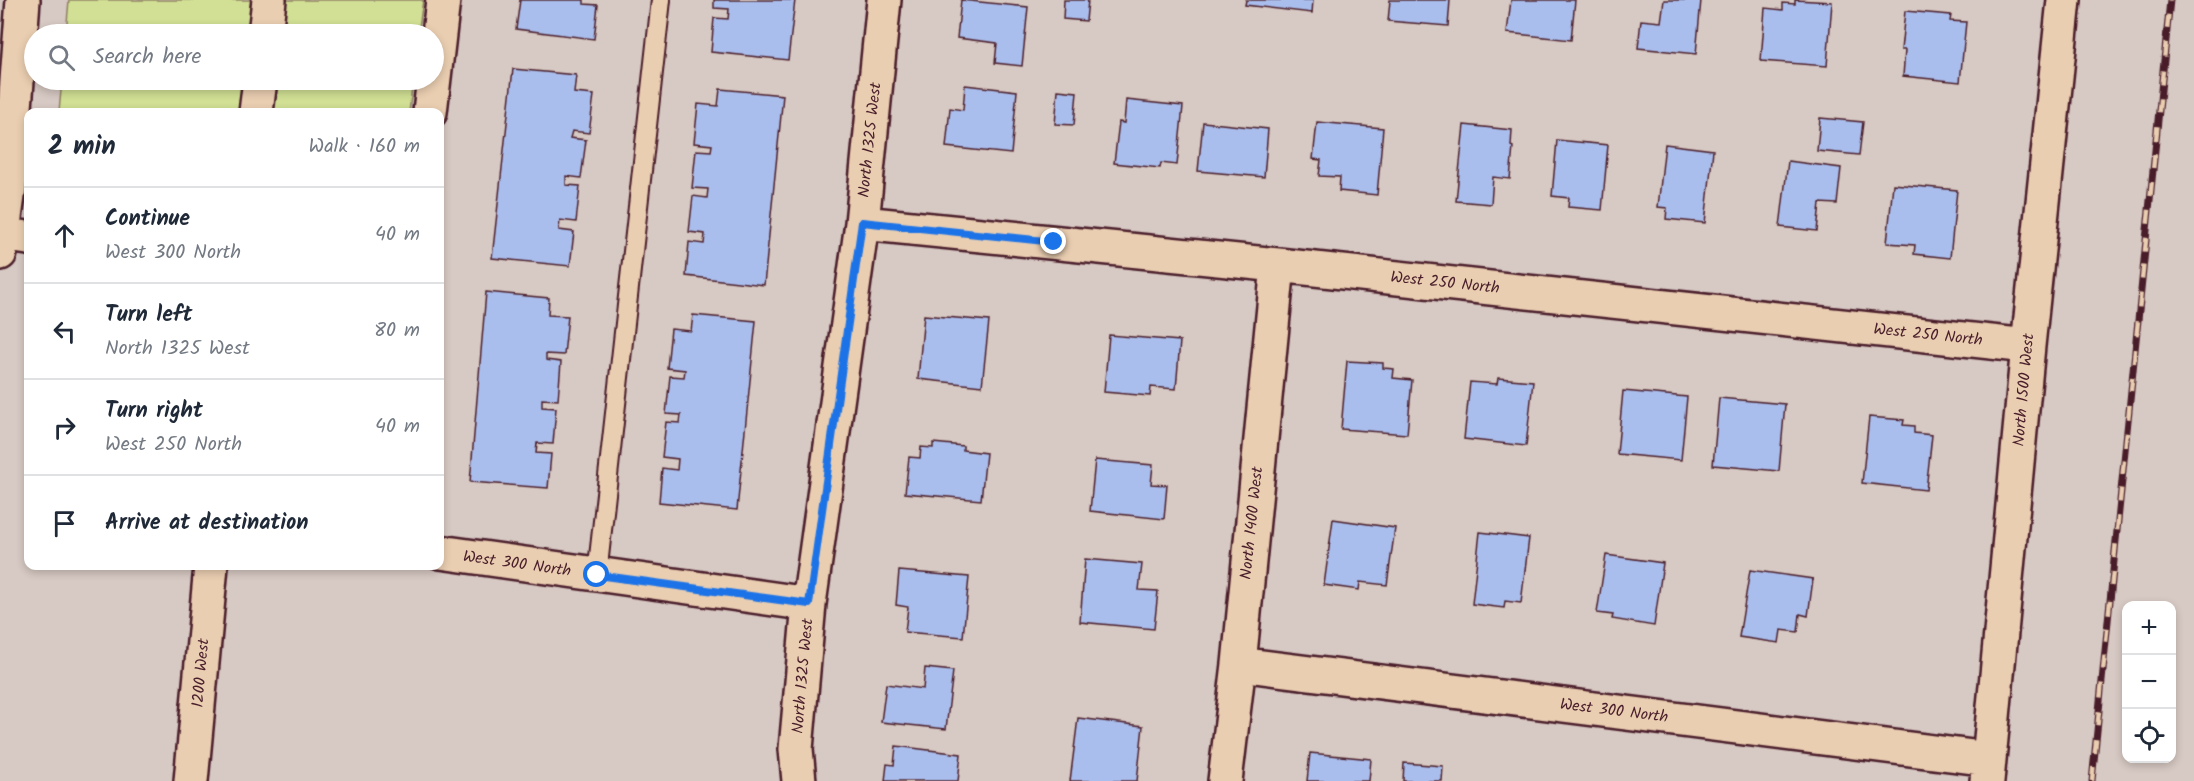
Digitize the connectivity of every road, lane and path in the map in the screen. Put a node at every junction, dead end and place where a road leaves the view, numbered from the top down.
1 (23, 0) edge
2 (268, 0) edge
3 (443, 0) edge
4 (661, 0) edge
5 (884, 0) edge
6 (2064, 0) edge
7 (266, 24) edge
8 (440, 24) edge
9 (259, 90) edge
10 (433, 90) edge
11 (256, 108) edge
12 (430, 108) edge
13 (862, 222) junction
14 (8, 240) edge
15 (1278, 265) junction
16 (2028, 346) junction
17 (444, 553) edge
18 (211, 570) edge
19 (597, 575) junction
20 (809, 604) junction
21 (1239, 664) junction
22 (1988, 770) edge
23 (191, 781) edge
24 (799, 781) edge
25 (1225, 781) edge

1 - 14 street
2 - 7 street
3 - 8 street
4 - 19 lane
5 - 13 street, North 1325 West
6 - 16 street, North 1500 West
9 - 11 street
10 - 12 street
13 - 15 street, West 250 North
13 - 20 street, North 1325 West
15 - 16 street, West 250 North
15 - 21 street, North 1400 West
16 - 22 street, North 1500 West
17 - 19 street, West 300 North
18 - 23 street, 1200 West
19 - 20 street, West 300 North
20 - 24 street, North 1325 West
21 - 22 street, West 300 North
21 - 25 street, North 1400 West

